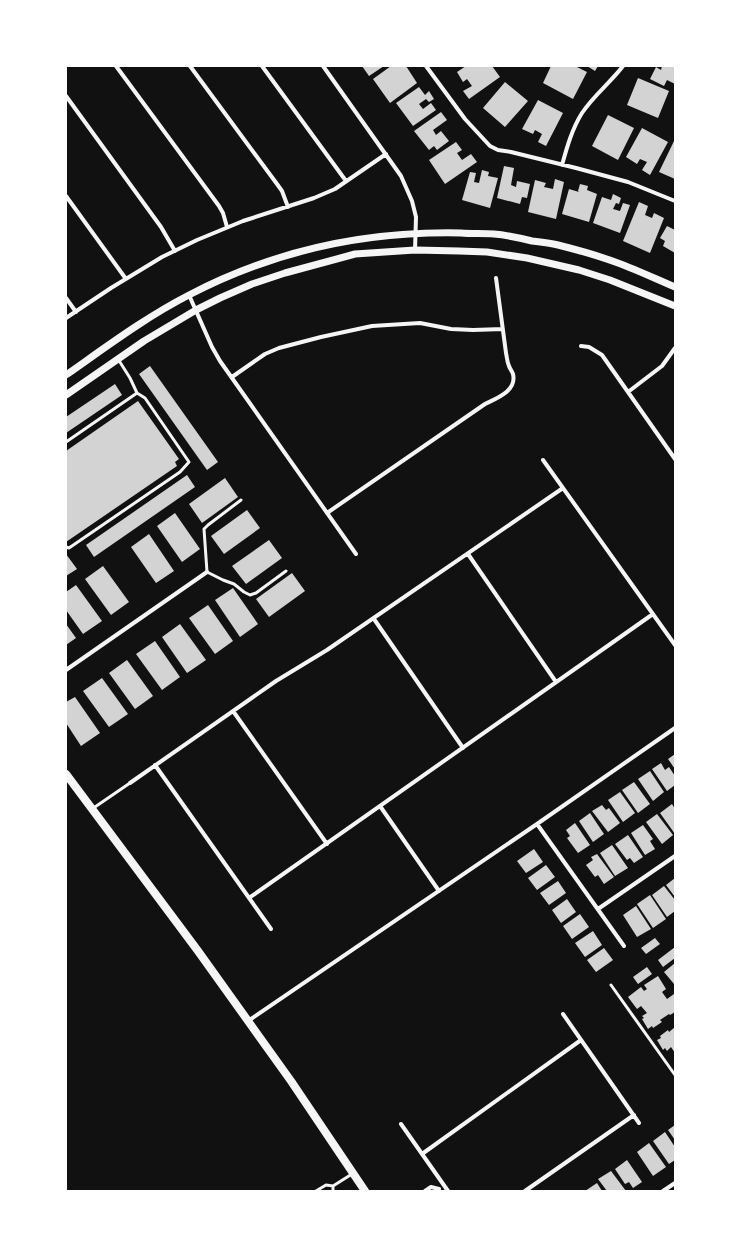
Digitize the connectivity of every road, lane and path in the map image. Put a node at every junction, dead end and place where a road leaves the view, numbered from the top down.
1 (116, 66) edge
2 (190, 66) edge
3 (262, 66) edge
4 (323, 66) edge
5 (426, 66) edge
6 (623, 66) edge
7 (66, 96) edge
8 (386, 154) junction
9 (562, 165) junction
10 (346, 181) junction
11 (66, 196) edge
12 (675, 201) edge
13 (288, 207) junction
14 (227, 227) junction
15 (415, 233) junction
16 (414, 250) junction
17 (175, 251) junction
18 (496, 278) dead end
19 (126, 279) junction
20 (675, 287) edge
21 (189, 295) junction
22 (66, 298) edge
23 (675, 306) edge
24 (196, 310) junction
25 (76, 312) junction
26 (66, 318) edge
27 (503, 329) junction
28 (581, 346) dead end
29 (675, 348) edge
30 (118, 358) junction
31 (66, 375) edge
32 (232, 377) junction
33 (628, 392) junction
34 (137, 393) junction
35 (66, 395) edge
36 (66, 442) edge
37 (675, 459) edge
38 (543, 460) dead end
39 (563, 488) junction
40 (241, 500) dead end
41 (327, 513) junction
42 (66, 547) edge
43 (356, 554) dead end
44 (468, 554) junction
45 (286, 571) dead end
46 (207, 572) junction
47 (653, 614) junction
48 (374, 619) junction
49 (675, 646) edge
50 (66, 670) edge
51 (556, 682) junction
52 (233, 711) junction
53 (675, 728) edge
54 (463, 748) junction
55 (155, 765) junction
56 (66, 774) edge
57 (130, 783) joint
58 (380, 806) junction
59 (92, 809) junction
60 (538, 824) junction
61 (327, 844) junction
62 (675, 856) edge
63 (439, 891) junction
64 (249, 898) junction
65 (598, 909) junction
66 (271, 929) dead end
67 (624, 946) dead end
68 (612, 985) dead end
69 (563, 1014) dead end
70 (248, 1021) junction
71 (582, 1040) junction
72 (675, 1075) edge
73 (634, 1115) junction
74 (640, 1123) dead end
75 (401, 1124) dead end
76 (422, 1154) junction
77 (353, 1174) junction
78 (675, 1183) edge
79 (444, 1185) junction
80 (333, 1186) junction
81 (439, 1190) edge
82 (316, 1191) edge
83 (333, 1191) edge
84 (364, 1191) edge
85 (424, 1191) edge
86 (448, 1191) edge
87 (525, 1191) edge
88 (663, 1191) edge

1 - 14 street
2 - 13 street
3 - 10 street
4 - 8 street
5 - 9 street
6 - 9 street
7 - 17 street
8 - 10 street
8 - 15 street
9 - 12 street
10 - 13 street
11 - 19 street
13 - 14 street
14 - 17 street
15 - 16 street
15 - 20 street
15 - 21 street
16 - 23 street
16 - 24 street
17 - 19 street
18 - 27 street
19 - 25 street
21 - 24 street
21 - 31 street
22 - 25 street
24 - 30 street
24 - 32 street
25 - 26 street
27 - 32 street
27 - 41 street
28 - 33 street
29 - 33 street
30 - 34 lane
30 - 35 street
32 - 41 street
33 - 37 street
34 - 36 lane
34 - 42 lane
38 - 39 street
39 - 44 street
39 - 47 street
40 - 46 lane
41 - 43 street
44 - 48 street
44 - 51 street
45 - 46 lane
46 - 50 street
47 - 49 street
47 - 51 street
48 - 52 street
48 - 54 street
51 - 54 street
52 - 55 street
52 - 61 street
53 - 60 street
54 - 58 street
55 - 57 street
55 - 64 street
56 - 59 main road
57 - 59 lane
58 - 61 street
58 - 63 street
59 - 70 main road
60 - 63 street
60 - 65 street
61 - 64 street
62 - 65 street
63 - 70 street
64 - 66 street
65 - 67 street
68 - 72 lane
69 - 71 street
70 - 77 main road
71 - 73 street
71 - 76 street
73 - 74 street
73 - 87 street
75 - 76 street
76 - 79 street
77 - 80 lane
77 - 84 main road
78 - 88 street
79 - 81 street
79 - 86 street
80 - 82 lane
80 - 83 lane
81 - 85 street

